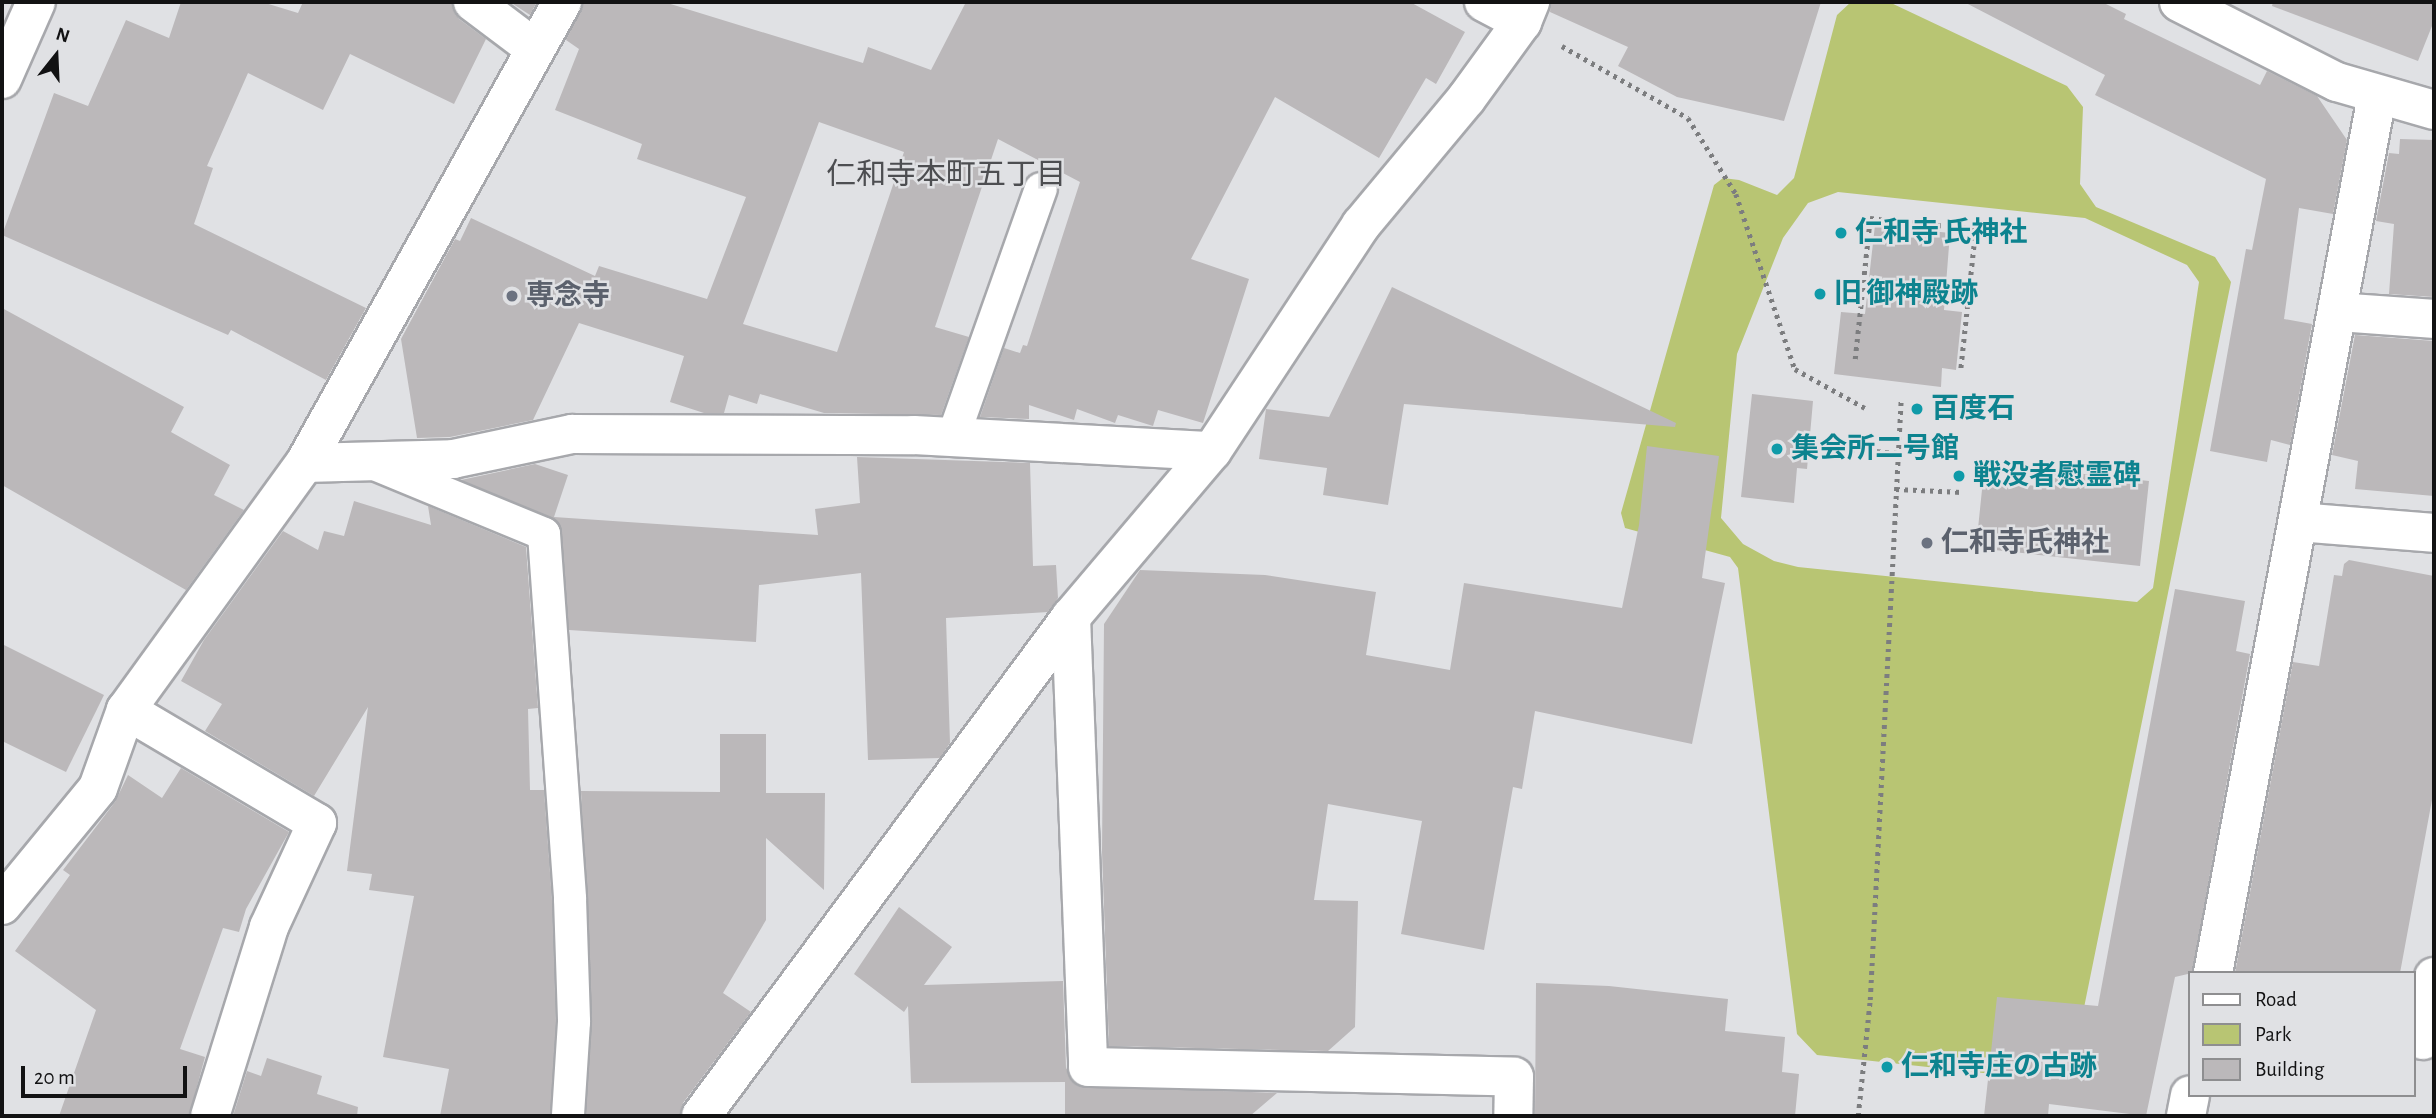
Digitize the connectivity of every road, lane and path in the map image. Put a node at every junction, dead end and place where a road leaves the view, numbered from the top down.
1 (36, 2) edge
2 (473, 2) edge
3 (562, 2) edge
4 (1484, 2) edge
5 (2179, 2) edge
6 (1526, 12) edge
7 (2232, 14) edge
8 (534, 48) junction
9 (2, 79) edge
10 (2377, 96) junction
11 (2432, 104) edge
12 (1041, 189) dead end
13 (2337, 312) junction
14 (2434, 319) edge
15 (1855, 359) dead end
16 (1961, 370) dead end
17 (1901, 399) dead end
18 (1865, 408) dead end
19 (953, 437) junction
20 (1826, 447) dead end
21 (1212, 451) junction
22 (1898, 453) junction
23 (368, 461) junction
24 (305, 463) junction
25 (1896, 489) junction
26 (1962, 492) dead end
27 (2298, 522) junction
28 (2434, 533) edge
29 (1071, 617) junction
30 (126, 710) junction
31 (2, 905) edge
32 (2213, 971) edge
33 (2434, 977) edge
34 (2424, 1040) edge
35 (2190, 1097) edge
36 (210, 1116) edge
37 (568, 1116) edge
38 (701, 1116) edge
39 (1513, 1116) edge
40 (1858, 1116) edge
41 (2186, 1116) edge

1 - 9 street
2 - 8 street
3 - 8 street
4 - 6 street
5 - 7 street
6 - 18 path
6 - 21 street
7 - 10 street
8 - 24 street
10 - 11 street
10 - 13 street
12 - 19 lane
13 - 14 street
13 - 27 street
15 - 16 path
17 - 22 path
19 - 21 street
19 - 23 street
20 - 22 path
21 - 29 street
22 - 25 path
23 - 24 street
23 - 37 lane
24 - 30 street
25 - 26 path
25 - 40 path
27 - 28 street
27 - 32 street
29 - 38 street
29 - 39 street
30 - 31 street
30 - 36 street
33 - 34 street
35 - 41 street

